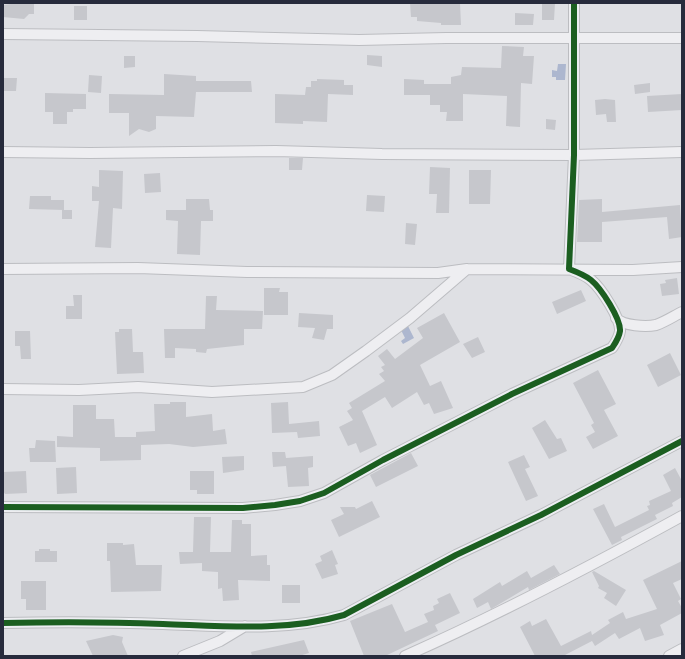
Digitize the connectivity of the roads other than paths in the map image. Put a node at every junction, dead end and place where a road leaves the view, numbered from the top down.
1 (574, 3) edge
2 (3, 34) edge
3 (682, 38) edge
4 (575, 39) junction
5 (3, 152) edge
6 (682, 152) edge
7 (574, 155) junction
8 (682, 267) edge
9 (3, 269) edge
10 (467, 269) junction
11 (569, 269) junction
12 (606, 269) junction
13 (595, 284) junction
14 (682, 312) edge
15 (616, 318) junction
16 (3, 389) edge
17 (682, 441) edge
18 (3, 507) edge
19 (682, 516) edge
20 (3, 623) edge
21 (245, 626) junction
22 (682, 649) edge
23 (183, 656) edge
24 (405, 656) edge
25 (669, 656) edge

1 - 4 street
2 - 4 street
3 - 4 street
4 - 7 street
5 - 7 street
6 - 7 street
7 - 11 street
8 - 12 street
9 - 10 street
10 - 11 street
10 - 16 street
11 - 12 street
11 - 13 street
12 - 13 street
13 - 15 street
14 - 15 street
15 - 18 street
17 - 21 street
19 - 24 street
20 - 21 street
21 - 23 street
22 - 25 street

